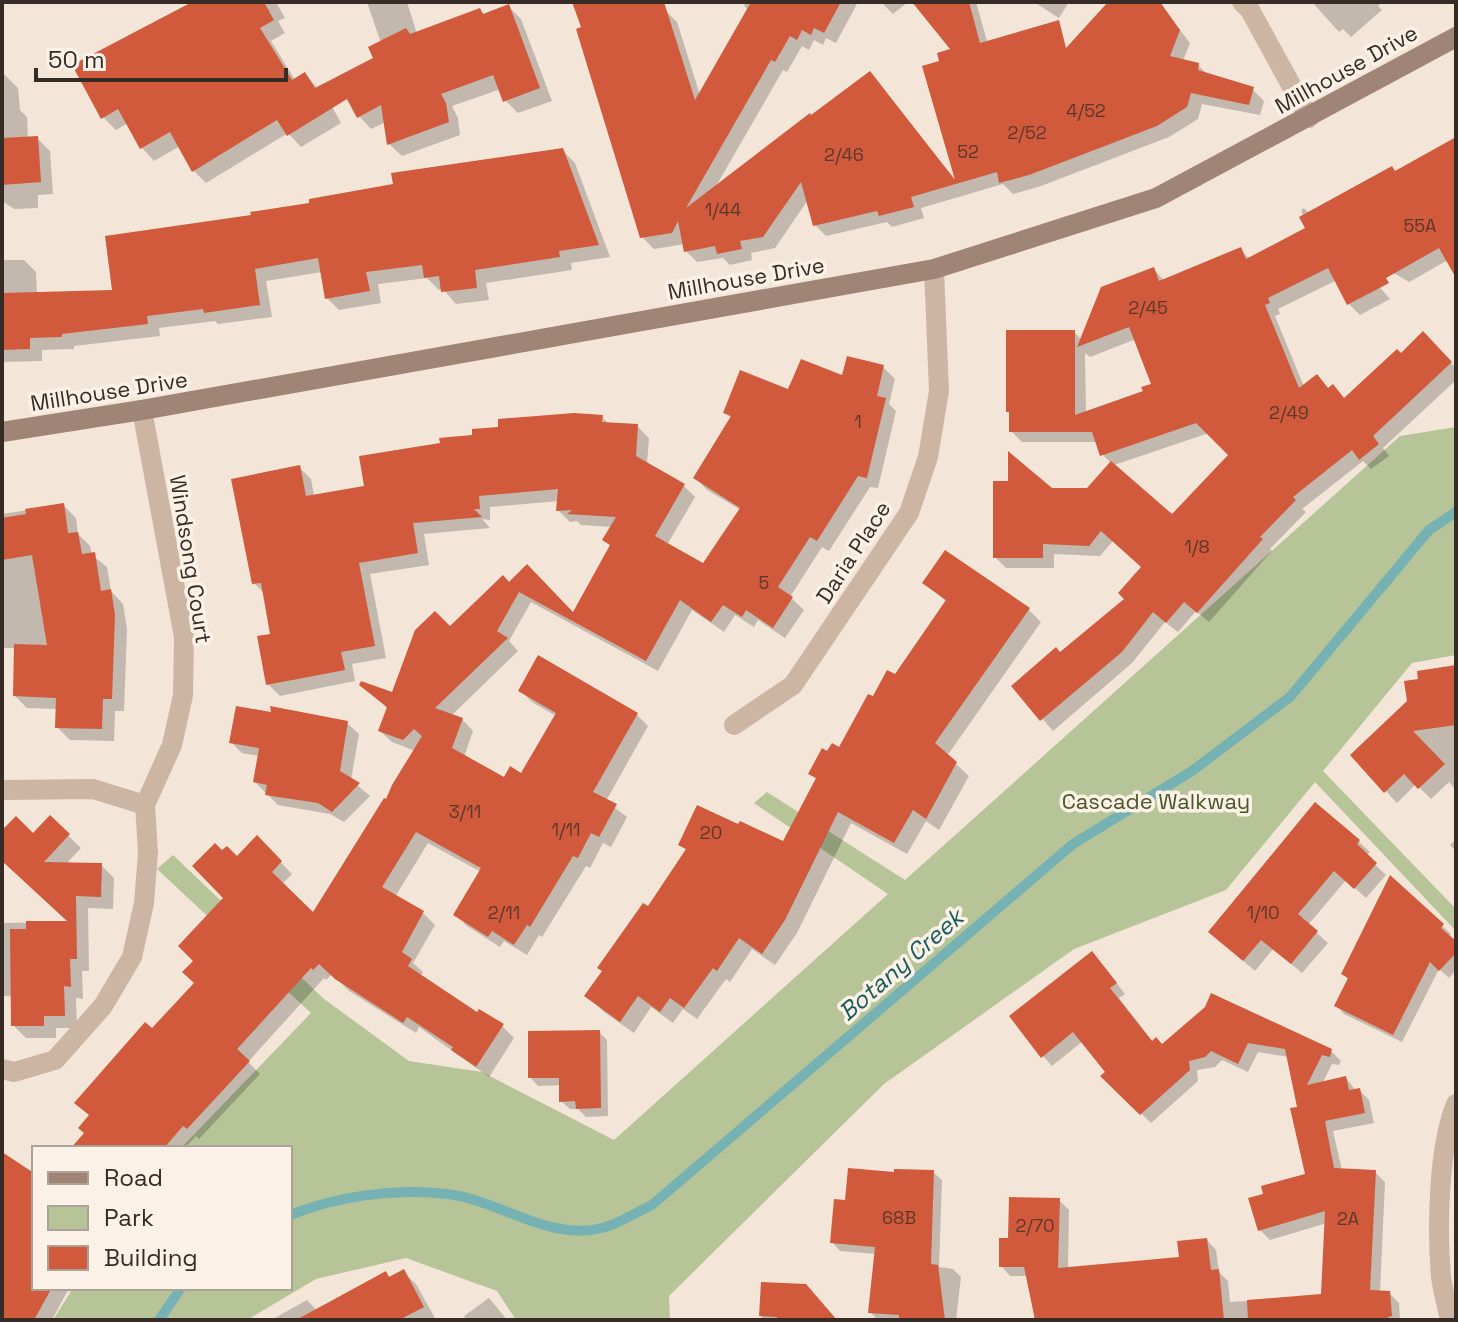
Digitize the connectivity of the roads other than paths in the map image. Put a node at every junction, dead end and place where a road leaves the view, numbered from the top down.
1 (1242, 2) edge
2 (1456, 37) edge
3 (1309, 118) junction
4 (934, 269) junction
5 (142, 410) junction
6 (2, 432) edge
7 (734, 725) dead end
8 (2, 790) edge
9 (145, 805) junction
10 (2, 1069) edge
11 (1456, 1104) edge
12 (1450, 1320) edge

1 - 3 street
2 - 3 main road, Millhouse Drive
3 - 4 main road, Millhouse Drive
4 - 5 main road, Millhouse Drive
4 - 7 street, Daria Place
5 - 6 main road, Millhouse Drive
5 - 9 street, Windsong Court
8 - 9 street
9 - 10 street
11 - 12 street

